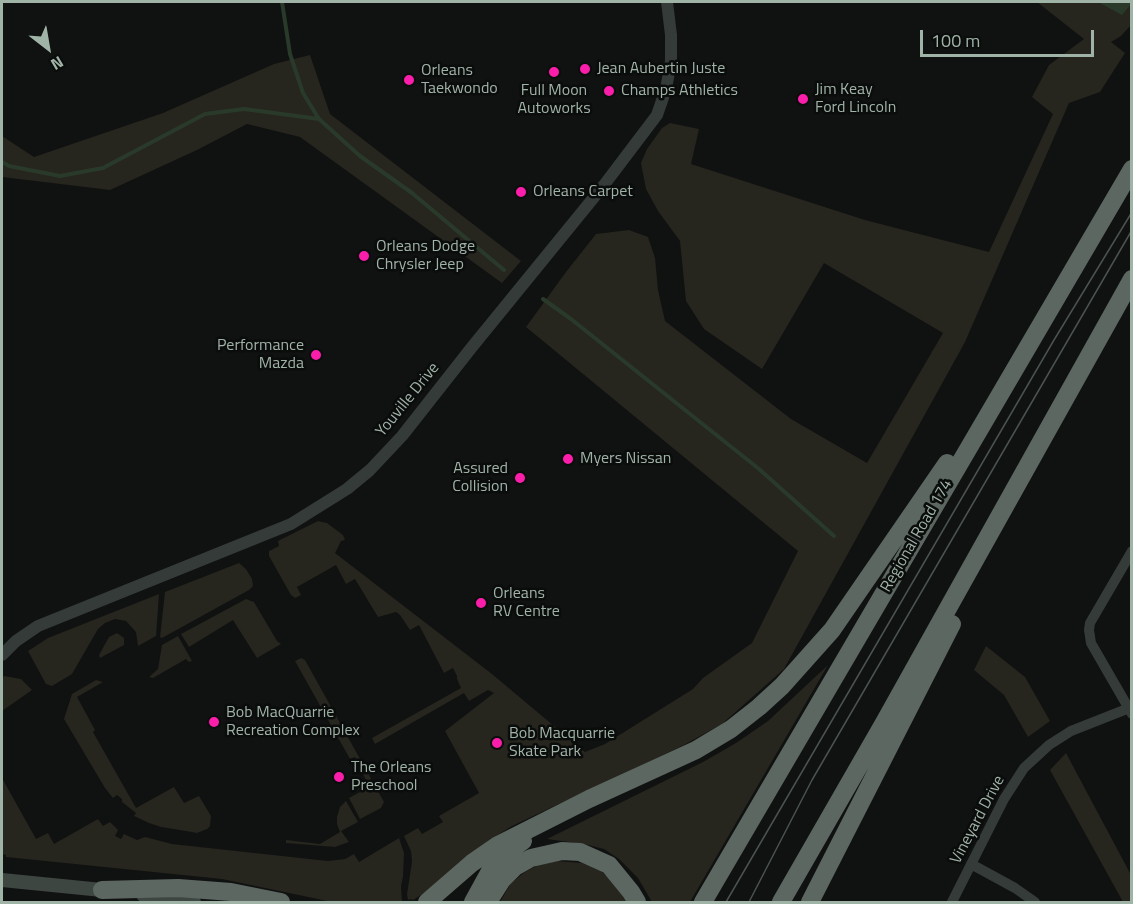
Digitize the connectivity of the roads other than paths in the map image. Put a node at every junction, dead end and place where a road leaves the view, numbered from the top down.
1 (666, 2) edge
2 (1131, 169) edge
3 (1131, 279) edge
4 (1029, 345) junction
5 (1131, 551) edge
6 (2, 655) edge
7 (1131, 710) edge
8 (560, 813) junction
9 (971, 864) junction
10 (2, 880) edge
11 (102, 890) junction
12 (194, 903) edge
13 (281, 903) edge
14 (427, 903) edge
15 (473, 903) edge
16 (488, 903) edge
17 (636, 903) edge
18 (703, 903) edge
19 (781, 903) edge
20 (810, 903) edge
21 (952, 903) edge
22 (1035, 903) edge

1 - 6 street, Youville Drive
2 - 4 highway, Regional Road 174
3 - 19 highway
3 - 20 highway
4 - 8 highway
4 - 18 highway, Regional Road 174
5 - 7 street
7 - 9 street, Vineyard Drive
8 - 14 highway
8 - 15 highway
9 - 21 street, Vineyard Drive
9 - 22 street
10 - 11 main road
11 - 12 main road
11 - 13 highway
16 - 17 highway

